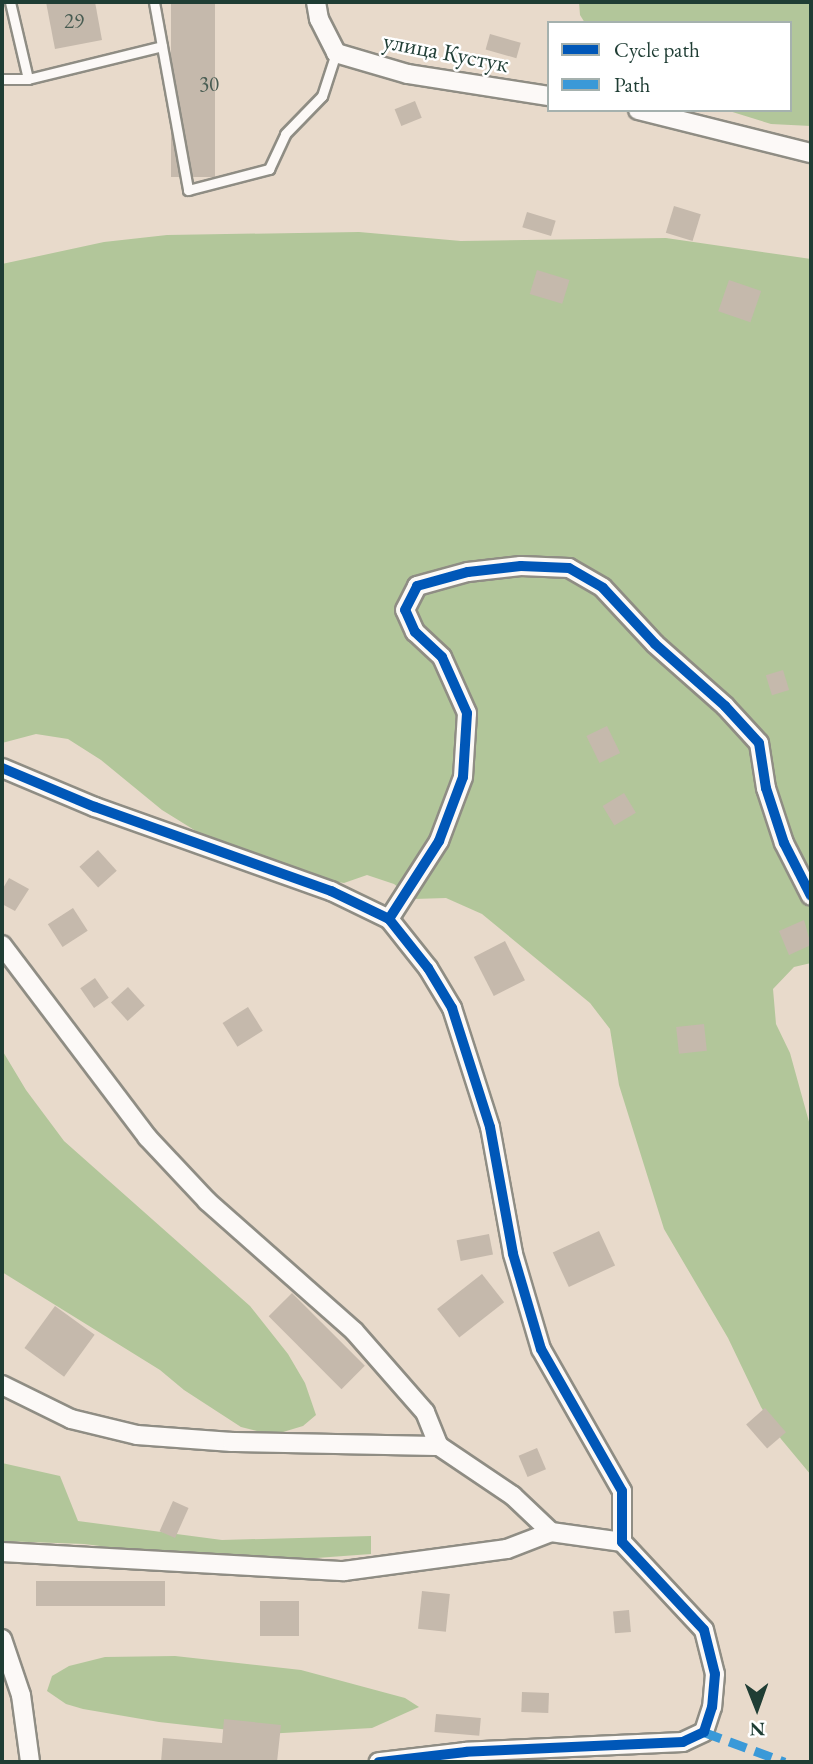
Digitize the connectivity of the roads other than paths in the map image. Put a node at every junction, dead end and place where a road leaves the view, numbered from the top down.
1 (10, 2) edge
2 (154, 2) edge
3 (316, 2) edge
4 (162, 46) junction
5 (336, 53) junction
6 (2, 79) edge
7 (28, 79) junction
8 (547, 96) edge
9 (646, 112) edge
10 (811, 153) edge
11 (2, 768) edge
12 (811, 896) edge
13 (389, 919) junction
14 (2, 945) edge
15 (2, 1385) edge
16 (439, 1447) junction
17 (551, 1532) junction
18 (622, 1542) junction
19 (2, 1552) edge
20 (2, 1639) edge
21 (30, 1762) edge
22 (379, 1762) edge

1 - 7 lane
2 - 4 lane
3 - 5 street
4 - 5 lane
4 - 7 lane
5 - 8 street, улица Кустук
6 - 7 lane
9 - 10 street
11 - 13 street
12 - 13 street
13 - 18 street
14 - 16 street
15 - 16 street
16 - 17 street
17 - 18 street
17 - 19 street
18 - 22 street
20 - 21 street

